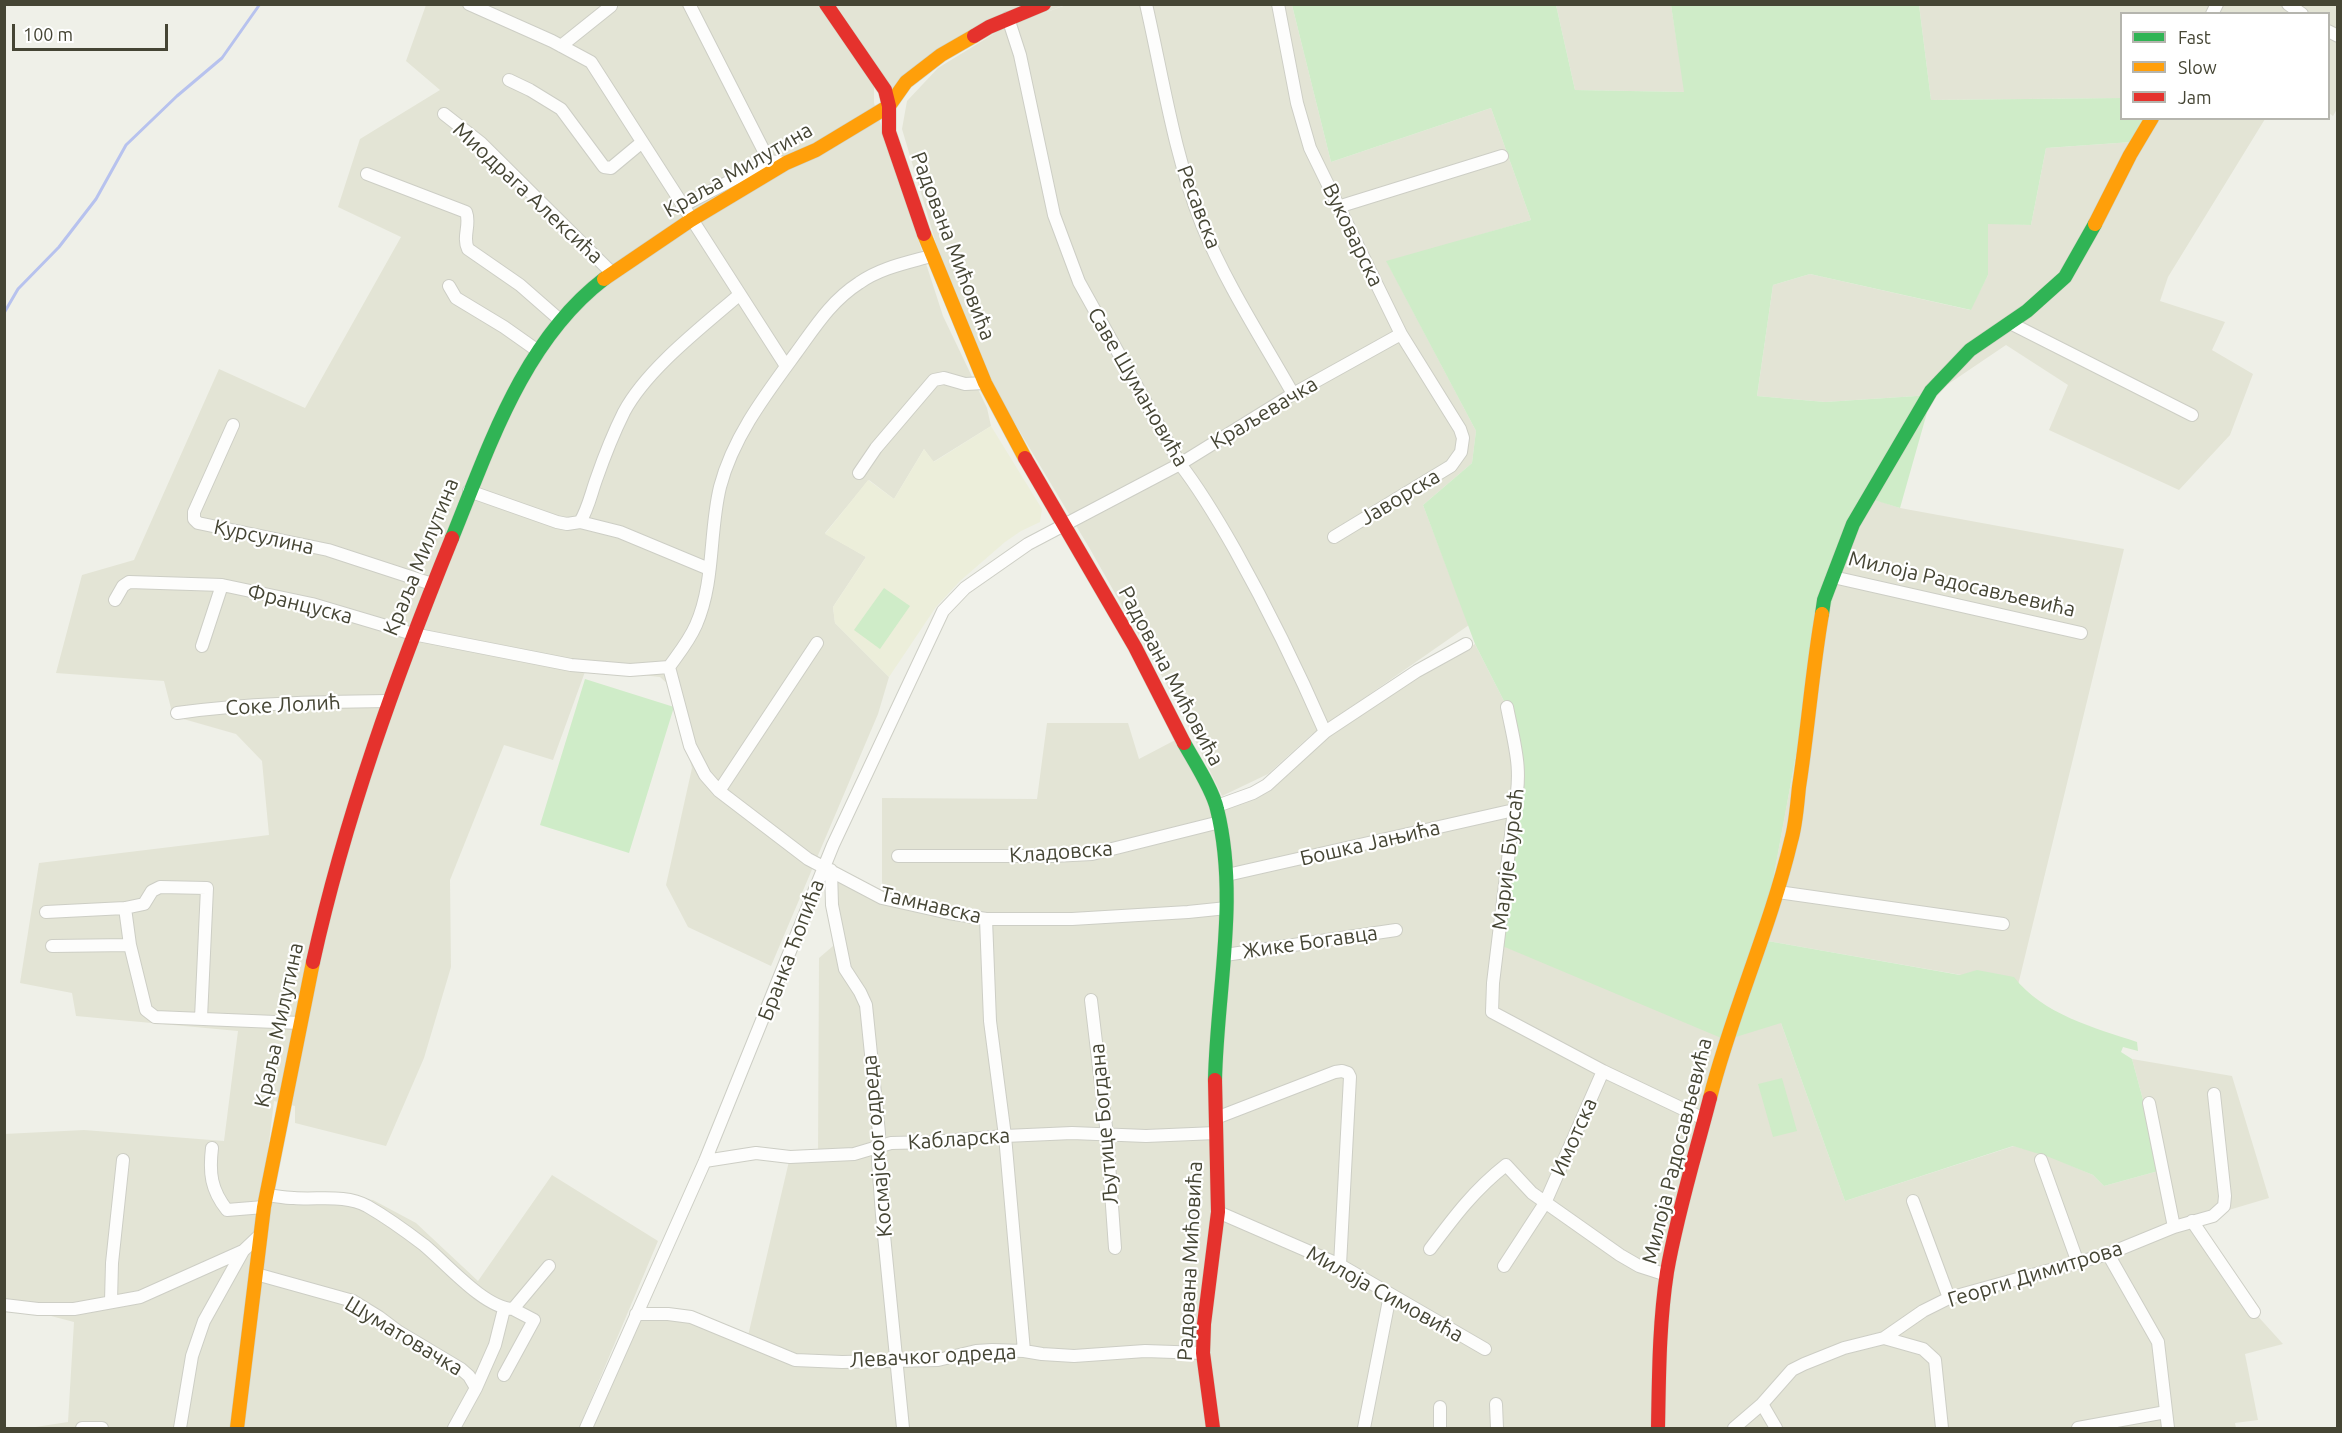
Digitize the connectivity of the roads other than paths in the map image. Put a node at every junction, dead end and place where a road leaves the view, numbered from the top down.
1 (469, 4) edge
2 (689, 4) edge
3 (826, 4) edge
4 (1044, 4) edge
5 (1146, 4) edge
6 (1278, 4) edge
7 (611, 6) dead end
8 (492, 8) edge
9 (1008, 18) junction
10 (561, 46) junction
11 (509, 80) dead end
12 (889, 106) junction
13 (444, 114) dead end
14 (2151, 120) edge
15 (641, 143) junction
16 (1502, 156) dead end
17 (769, 161) junction
18 (786, 163) junction
19 (367, 174) dead end
20 (682, 206) junction
21 (1341, 206) junction
22 (691, 220) junction
23 (931, 256) junction
24 (612, 273) junction
25 (449, 286) dead end
26 (739, 295) junction
27 (560, 320) junction
28 (2010, 323) junction
29 (1401, 334) junction
30 (538, 351) junction
31 (786, 366) junction
32 (985, 383) junction
33 (1293, 394) junction
34 (2192, 415) dead end
35 (232, 424) dead end
36 (1461, 452) joint
37 (1180, 464) junction
38 (859, 473) dead end
39 (469, 491) junction
40 (580, 522) junction
41 (1063, 525) junction
42 (1334, 537) dead end
43 (709, 569) junction
44 (1833, 577) junction
45 (432, 584) junction
46 (222, 585) junction
47 (115, 600) dead end
48 (2081, 633) dead end
49 (412, 634) junction
50 (817, 643) dead end
51 (1466, 644) dead end
52 (202, 646) dead end
53 (669, 667) junction
54 (389, 701) junction
55 (1507, 707) dead end
56 (177, 713) dead end
57 (1325, 732) junction
58 (719, 791) junction
59 (1217, 806) junction
60 (1514, 810) junction
61 (1220, 822) junction
62 (898, 856) dead end
63 (827, 870) junction
64 (1227, 875) junction
65 (1778, 892) junction
66 (125, 908) junction
67 (1227, 908) junction
68 (46, 912) dead end
69 (986, 919) junction
70 (2003, 924) dead end
71 (1396, 930) dead end
72 (130, 945) junction
73 (52, 946) dead end
74 (1225, 955) junction
75 (1091, 1000) dead end
76 (201, 1018) junction
77 (300, 1023) junction
78 (1603, 1071) junction
79 (2214, 1094) dead end
80 (2149, 1103) dead end
81 (1216, 1118) junction
82 (1704, 1119) junction
83 (1216, 1133) junction
84 (1107, 1135) junction
85 (1005, 1136) junction
86 (879, 1147) junction
87 (212, 1148) dead end
88 (123, 1160) dead end
89 (2041, 1160) dead end
90 (705, 1161) junction
91 (266, 1201) junction
92 (1913, 1201) dead end
93 (1545, 1203) junction
94 (1218, 1212) junction
95 (2192, 1221) junction
96 (2174, 1227) junction
97 (261, 1234) junction
98 (1115, 1248) dead end
99 (1430, 1249) dead end
100 (243, 1251) junction
101 (2108, 1254) junction
102 (2078, 1263) junction
103 (1340, 1265) junction
104 (549, 1266) dead end
105 (1504, 1266) dead end
106 (255, 1274) junction
107 (1667, 1275) junction
108 (1390, 1295) junction
109 (1949, 1298) junction
110 (111, 1301) junction
111 (4, 1305) edge
112 (509, 1309) junction
113 (2254, 1312) dead end
114 (636, 1314) junction
115 (1884, 1338) junction
116 (1485, 1349) dead end
117 (1024, 1351) junction
118 (1203, 1353) junction
119 (897, 1360) junction
120 (504, 1376) dead end
121 (476, 1388) junction
122 (1496, 1404) dead end
123 (1762, 1404) junction
124 (1440, 1407) dead end
125 (2166, 1412) junction
126 (82, 1428) edge
127 (102, 1428) edge
128 (180, 1428) edge
129 (237, 1428) edge
130 (454, 1428) edge
131 (586, 1428) edge
132 (903, 1428) edge
133 (1213, 1428) edge
134 (1364, 1428) edge
135 (1440, 1428) edge
136 (1497, 1428) edge
137 (1658, 1428) edge
138 (1734, 1428) edge
139 (1776, 1428) edge
140 (1942, 1428) edge
141 (2078, 1428) edge
142 (2168, 1428) edge

1 - 8 street
2 - 17 street
3 - 12 street, Радована Мићовића
4 - 9 street
5 - 33 street, Ресавска
6 - 21 street, Вуковарска
7 - 10 street
8 - 10 street
9 - 12 street
9 - 37 street, Саве Шумановића
10 - 15 street
11 - 15 street
12 - 18 street, Краља Милутина
12 - 23 street, Радована Мићовића
13 - 24 street, Миодрага Алексића
14 - 28 street, Милоја Радосављевића
15 - 20 street
16 - 21 street
17 - 18 street
17 - 20 street
18 - 22 street, Краља Милутина
19 - 27 street
20 - 22 street
21 - 29 street, Вуковарска
22 - 24 street, Краља Милутина
22 - 26 street
23 - 31 street
23 - 32 street, Радована Мићовића
24 - 27 street, Краља Милутина
25 - 30 street
26 - 31 street
26 - 40 street
27 - 30 street, Краља Милутина
28 - 34 street
28 - 44 street, Милоја Радосављевића
29 - 33 street, Краљевачка
29 - 36 street, Вуковарска
30 - 39 street, Краља Милутина
31 - 43 street
32 - 38 street
32 - 41 street, Радована Мићовића
33 - 37 street, Краљевачка
35 - 45 street, Курсулина
36 - 42 street, Јаворска
37 - 41 street, Краљевачка
37 - 57 street, Саве Шумановића
39 - 40 street
39 - 45 street, Краља Милутина
40 - 43 street
41 - 59 street, Радована Мићовића
41 - 63 street, Бранка Ћопића
43 - 53 street
44 - 48 street, Милоја Радосављевића
44 - 65 street, Милоја Радосављевића
45 - 49 street, Краља Милутина
46 - 47 street, Француска
46 - 49 street, Француска
46 - 52 street, Француска
49 - 53 street, Француска
49 - 54 street, Краља Милутина
50 - 58 street
51 - 57 street
53 - 58 street, Тамнавска
54 - 56 street, Соке Лолић
54 - 77 street, Краља Милутина
55 - 60 street, Марије Бурсаћ
57 - 59 street
58 - 63 street, Тамнавска
59 - 61 street, Радована Мићовића
60 - 64 street, Бошка Јањића
60 - 78 street, Марије Бурсаћ
61 - 62 street, Кладовска
61 - 64 street, Радована Мићовића
63 - 69 street, Тамнавска
63 - 86 street, Космајског одреда
63 - 90 street, Бранка Ћопића
64 - 67 street, Радована Мићовића
65 - 70 street
65 - 82 street, Милоја Радосављевића
66 - 68 street
66 - 72 street
66 - 76 street
67 - 69 street, Тамнавска
67 - 74 street, Радована Мићовића
69 - 85 street
71 - 74 street, Жике Богавца
72 - 73 street
72 - 76 street
74 - 81 street, Радована Мићовића
75 - 84 street, Љутице Богдана
76 - 77 street
77 - 91 street, Краља Милутина
78 - 82 street
78 - 93 street, Имотска
79 - 95 street, Георги Димитрова
80 - 96 street
81 - 83 street, Радована Мићовића
81 - 103 street
82 - 107 street, Милоја Радосављевића
83 - 84 street, Кабларска
83 - 94 street, Радована Мићовића
84 - 85 street, Кабларска
84 - 98 street, Љутице Богдана
85 - 86 street, Кабларска
85 - 117 street
86 - 90 street, Кабларска
86 - 119 street, Космајског одреда
87 - 91 street
88 - 110 street
89 - 102 street
90 - 114 street, Бранка Ћопића
91 - 97 street, Краља Милутина
91 - 112 street
92 - 109 street
93 - 99 street
93 - 105 street
93 - 107 street
94 - 103 street, Милоја Симовића
94 - 118 street, Радована Мићовића
95 - 96 street, Георги Димитрова
95 - 113 street
96 - 101 street, Георги Димитрова
97 - 100 street
97 - 106 street, Краља Милутина
100 - 110 street
100 - 128 street
101 - 102 street, Георги Димитрова
101 - 125 street
102 - 109 street, Георги Димитрова
103 - 108 street, Милоја Симовића
104 - 112 street
106 - 121 street, Шуматовачка
106 - 129 street, Краља Милутина
107 - 137 street, Милоја Радосављевића
108 - 116 street, Милоја Симовића
108 - 134 street
109 - 115 street, Георги Димитрова
110 - 111 street
112 - 120 street
112 - 121 street
114 - 119 street, Левачког одреда
114 - 131 street, Бранка Ћопића
115 - 123 street, Георги Димитрова
115 - 140 street
117 - 118 street, Левачког одреда
117 - 119 street, Левачког одреда
118 - 133 street, Радована Мићовића
119 - 132 street, Космајског одреда
121 - 130 street
122 - 136 street
123 - 138 street, Георги Димитрова
123 - 139 street
124 - 135 street
125 - 141 street
125 - 142 street
126 - 127 street

